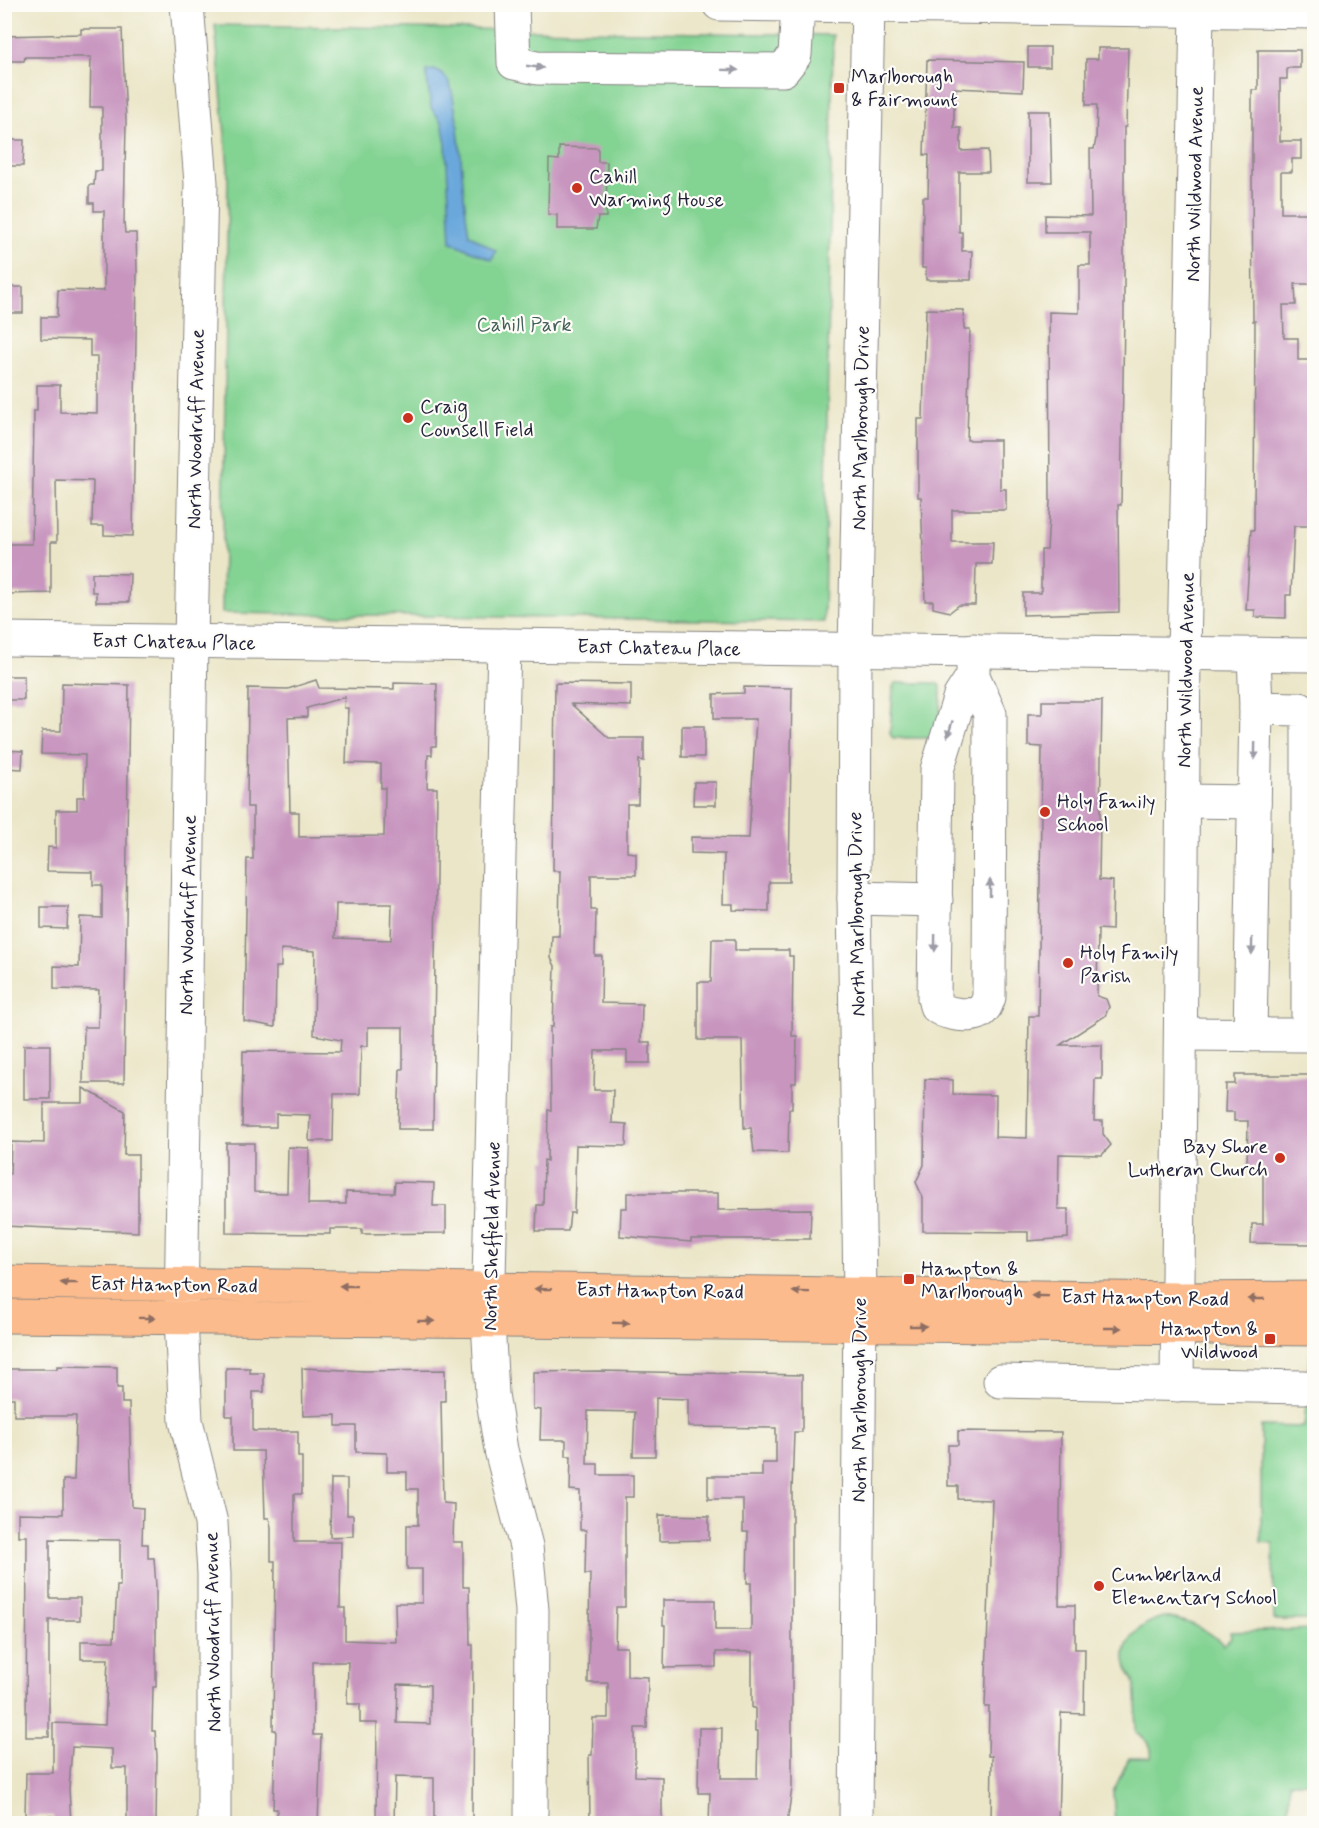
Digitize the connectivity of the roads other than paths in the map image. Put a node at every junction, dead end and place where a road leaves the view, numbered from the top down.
1 (188, 4) edge
2 (512, 4) edge
3 (719, 4) edge
4 (798, 6) junction
5 (868, 6) edge
6 (1197, 12) junction
7 (1314, 12) edge
8 (4, 639) edge
9 (191, 641) junction
10 (504, 645) junction
11 (855, 651) junction
12 (1184, 653) junction
13 (1254, 654) junction
14 (1314, 655) edge
15 (973, 663) junction
16 (1256, 708) junction
17 (1183, 801) junction
18 (1254, 802) junction
19 (854, 898) junction
20 (936, 900) junction
21 (1181, 1034) junction
22 (1250, 1035) junction
23 (4, 1282) edge
24 (182, 1285) junction
25 (489, 1287) junction
26 (860, 1293) junction
27 (1314, 1298) edge
28 (1179, 1313) junction
29 (4, 1316) edge
30 (181, 1318) junction
31 (488, 1321) junction
32 (860, 1325) junction
33 (1314, 1329) edge
34 (1000, 1381) dead end
35 (1178, 1384) junction
36 (1304, 1387) dead end
37 (214, 1824) edge
38 (531, 1824) edge
39 (856, 1824) edge

1 - 9 street, North Woodruff Avenue
2 -> 4 street
3 - 4 street
4 - 5 street
5 - 6 street
5 - 11 street, North Marlborough Drive
6 - 7 street
6 - 12 street, North Wildwood Avenue
8 - 9 street, East Chateau Place
9 - 10 street, East Chateau Place
9 - 24 street, North Woodruff Avenue
10 - 11 street, East Chateau Place
10 - 25 street, North Sheffield Avenue
11 - 15 street, East Chateau Place
11 - 19 street, North Marlborough Drive
12 - 13 street, East Chateau Place
12 - 15 street, East Chateau Place
12 - 17 street, North Wildwood Avenue
13 - 14 street, East Chateau Place
13 - 16 street
15 -> 20 street
20 -> 15 street
16 -> 18 street
16 - 22 street
17 - 18 street
17 - 21 street, North Wildwood Avenue
18 -> 22 street
19 - 20 street
19 - 26 street, North Marlborough Drive
21 - 22 street
21 - 28 street, North Wildwood Avenue
24 -> 23 main road, East Hampton Road
25 -> 24 main road, East Hampton Road
24 - 30 street, North Woodruff Avenue
26 -> 25 main road, East Hampton Road
25 - 31 street, North Sheffield Avenue
28 -> 26 main road, East Hampton Road
26 - 32 street, North Marlborough Drive
27 -> 28 main road, East Hampton Road
32 -> 28 main road, East Hampton Road
28 - 33 main road, East Hampton Road
28 - 35 street, North Wildwood Avenue
29 -> 30 main road, East Hampton Road
30 -> 31 main road, East Hampton Road
30 - 37 street, North Woodruff Avenue
31 -> 32 main road, East Hampton Road
31 - 38 street, North Sheffield Avenue
32 - 39 street, North Marlborough Drive
34 - 35 street
35 - 36 street

